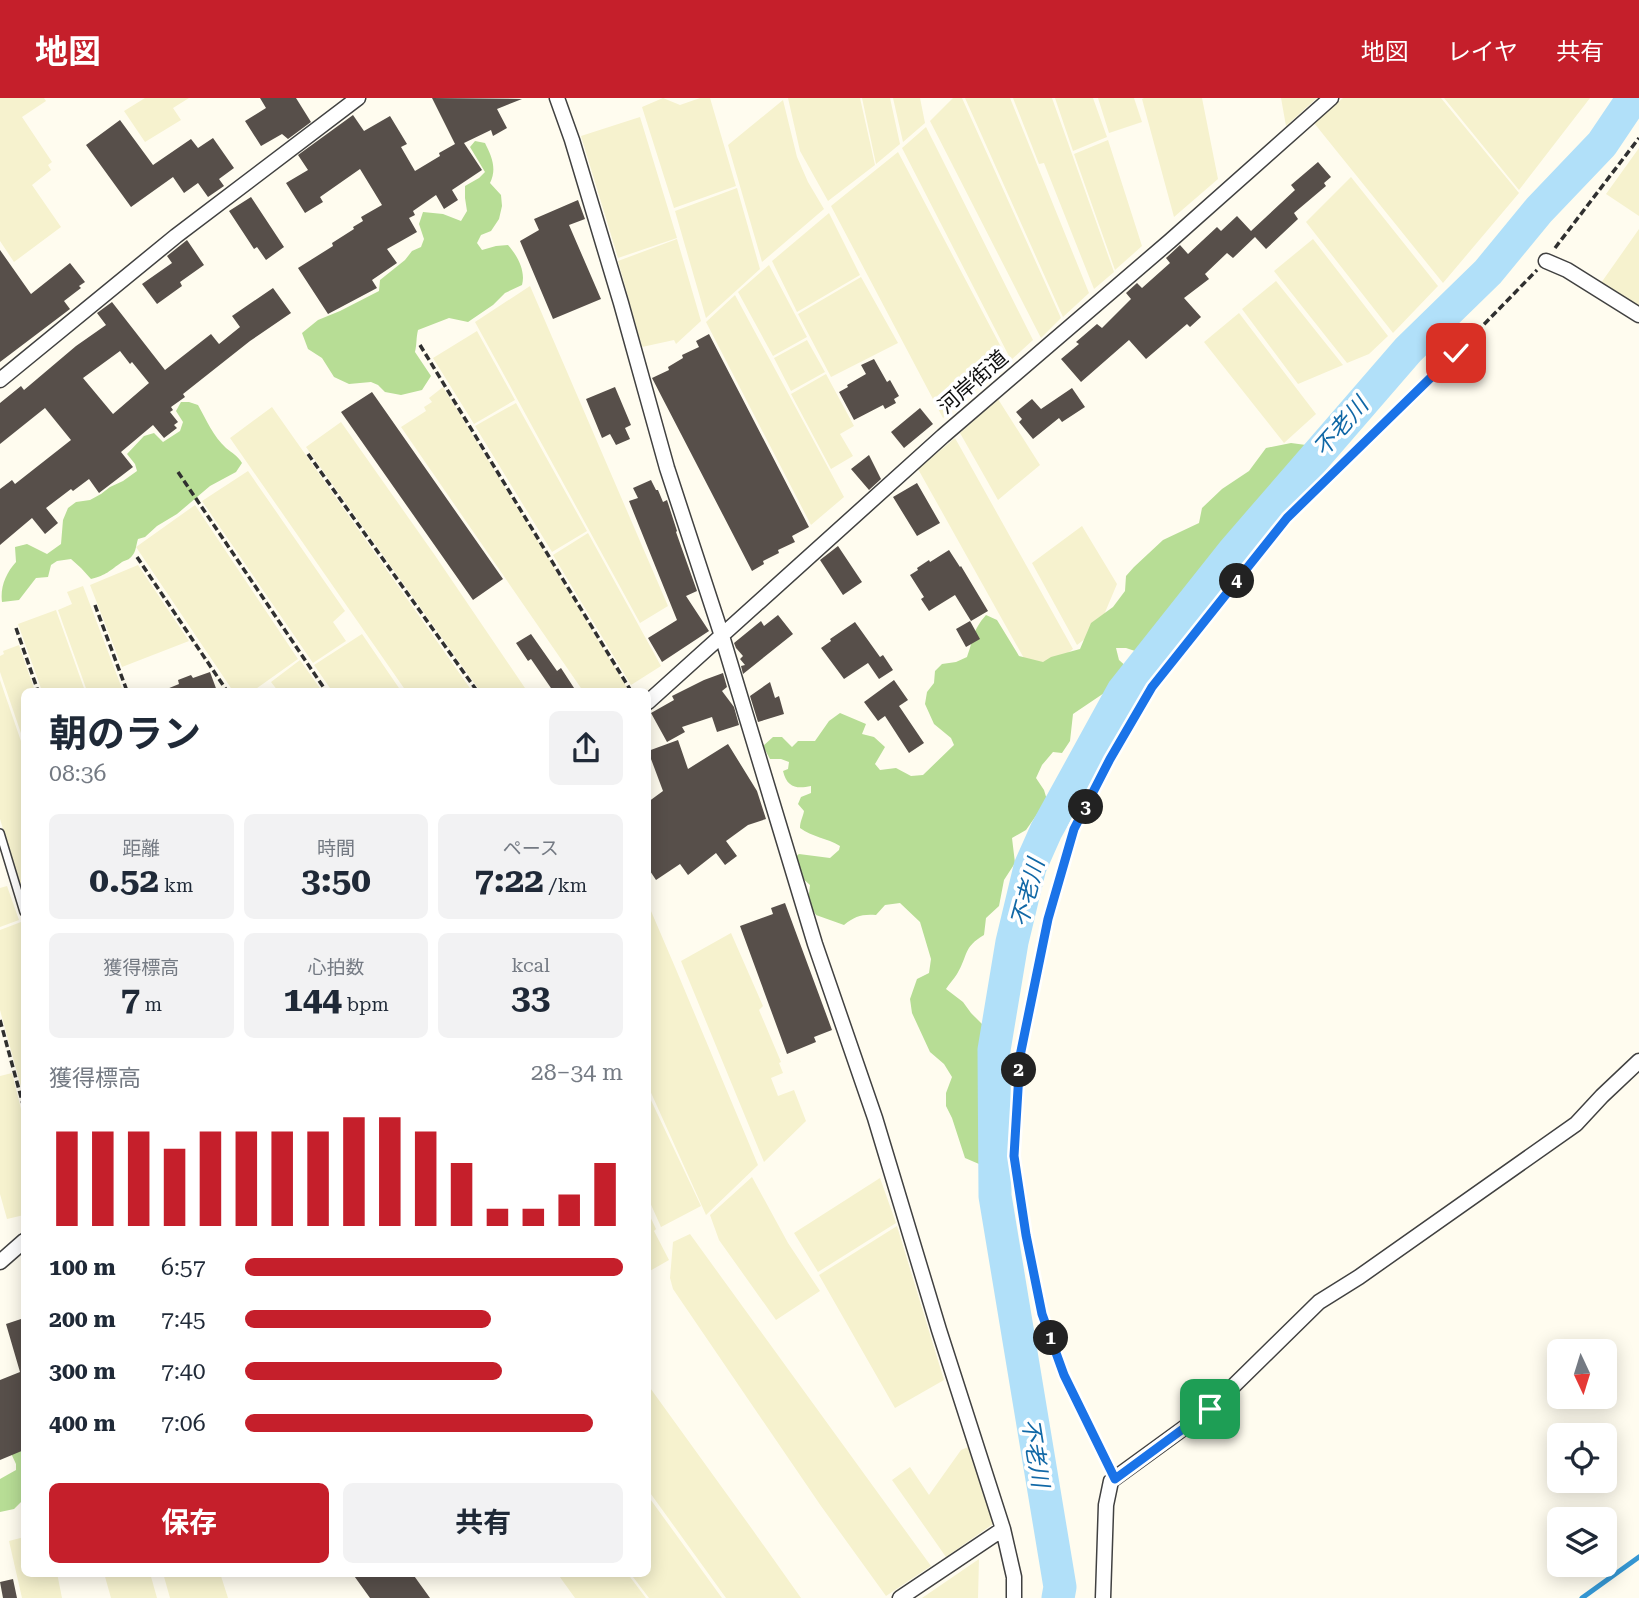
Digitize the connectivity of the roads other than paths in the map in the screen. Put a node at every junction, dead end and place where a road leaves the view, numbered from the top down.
1 (358, 98) edge
2 (557, 98) edge
3 (1331, 98) edge
4 (1546, 261) road end
5 (1639, 315) edge
6 (0, 380) edge
7 (722, 636) junction
8 (651, 699) edge
9 (0, 833) edge
10 (21, 902) edge
11 (1639, 1060) edge
12 (21, 1244) edge
13 (0, 1262) edge
14 (1003, 1530) junction
15 (900, 1598) edge
16 (1014, 1598) edge
17 (1103, 1598) edge

1 - 6 street
2 - 7 street
3 - 7 street, 河岸街道
4 - 5 street
7 - 8 street, 河岸街道
7 - 14 street
9 - 10 lane
11 - 17 street
12 - 13 street
14 - 15 street
14 - 16 street

